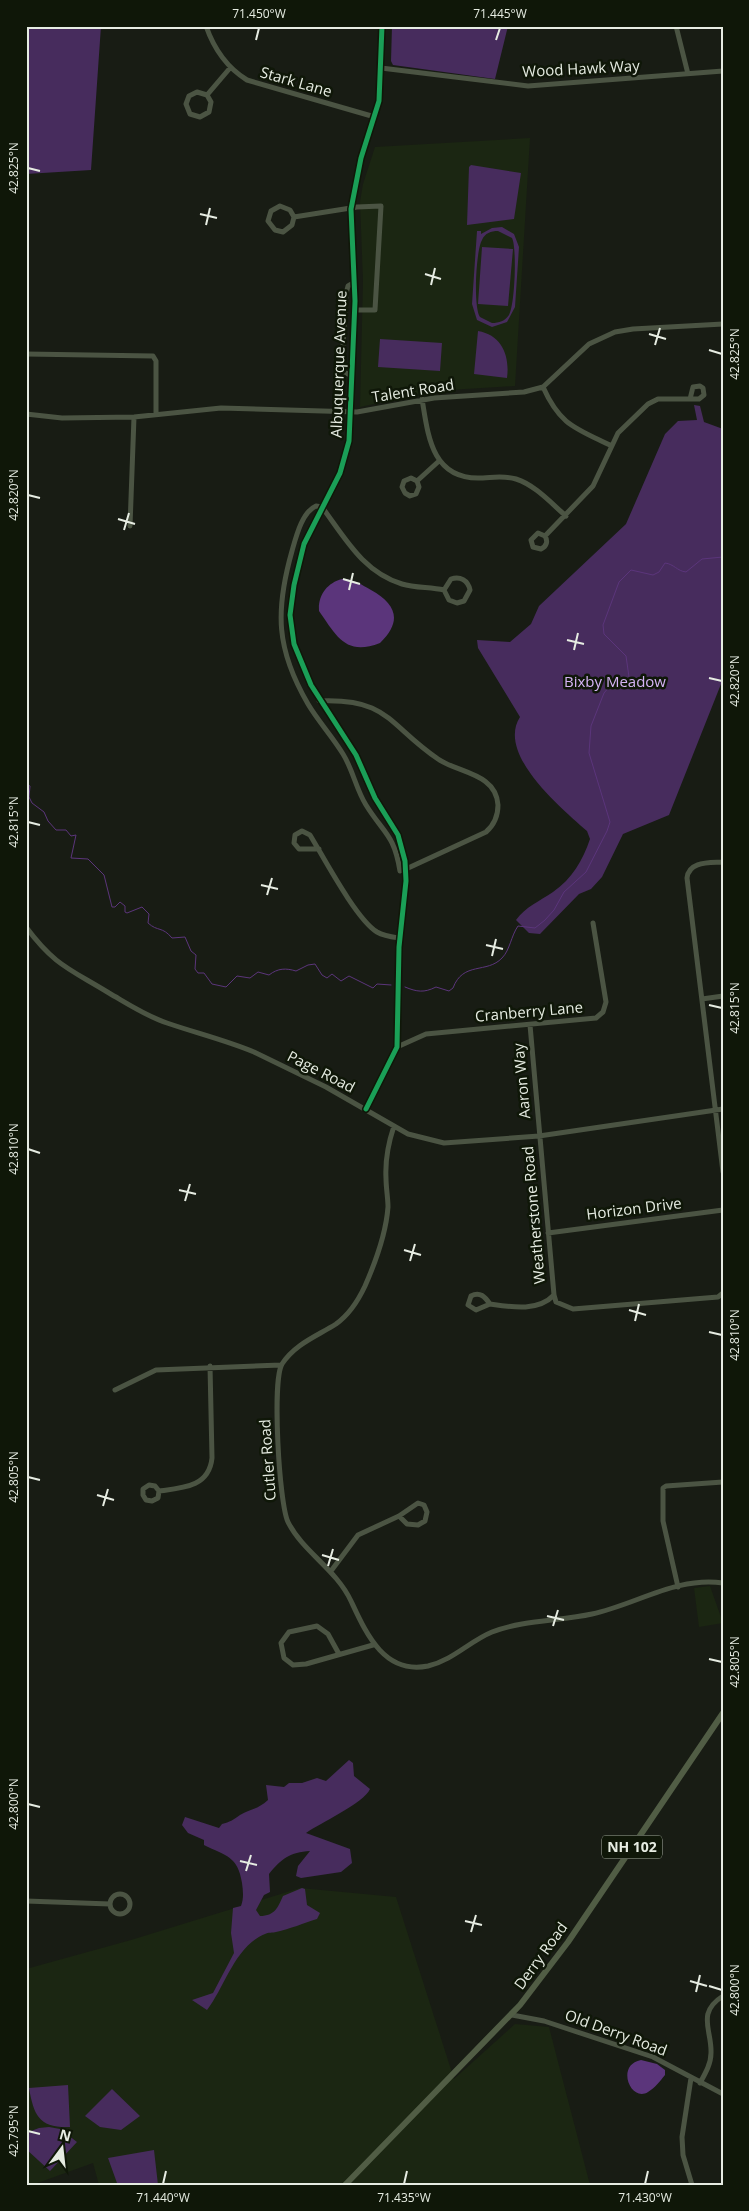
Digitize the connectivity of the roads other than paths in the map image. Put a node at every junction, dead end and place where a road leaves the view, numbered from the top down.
1 (206, 26) edge
2 (382, 26) edge
3 (676, 26) edge
4 (230, 68) junction
5 (381, 68) junction
6 (723, 71) edge
7 (688, 74) junction
8 (207, 95) junction
9 (375, 118) junction
10 (351, 209) junction
11 (294, 217) junction
12 (355, 282) junction
13 (355, 310) junction
14 (723, 324) edge
15 (26, 354) edge
16 (352, 376) junction
17 (543, 387) junction
18 (422, 399) junction
19 (690, 399) dead end
20 (351, 412) junction
21 (26, 414) edge
22 (156, 414) junction
23 (134, 417) junction
24 (610, 445) junction
25 (439, 461) junction
26 (417, 481) dead end
27 (322, 507) junction
28 (566, 516) junction
29 (130, 526) dead end
30 (545, 536) dead end
31 (444, 590) junction
32 (319, 701) junction
33 (394, 829) junction
34 (388, 834) junction
35 (319, 849) junction
36 (723, 862) edge
37 (406, 870) junction
38 (400, 871) dead end
39 (593, 923) dead end
40 (26, 927) edge
41 (400, 938) junction
42 (723, 996) edge
43 (702, 999) junction
44 (530, 1025) junction
45 (397, 1047) junction
46 (366, 1109) junction
47 (720, 1110) edge
48 (394, 1126) junction
49 (539, 1136) junction
50 (723, 1172) edge
51 (723, 1210) edge
52 (548, 1233) junction
53 (723, 1293) edge
54 (554, 1295) junction
55 (490, 1304) dead end
56 (281, 1365) junction
57 (210, 1366) junction
58 (115, 1390) dead end
59 (723, 1482) edge
60 (159, 1491) dead end
61 (399, 1516) junction
62 (332, 1571) junction
63 (723, 1583) edge
64 (678, 1587) junction
65 (373, 1645) junction
66 (339, 1654) junction
67 (723, 1713) edge
68 (26, 1901) edge
69 (110, 1904) dead end
70 (723, 1996) edge
71 (520, 2005) junction
72 (512, 2015) junction
73 (525, 2017) junction
74 (691, 2078) junction
75 (700, 2083) junction
76 (723, 2094) edge
77 (345, 2185) edge
78 (692, 2185) edge

1 - 4 street, Stark Lane
2 - 5 street, Albuquerque Avenue
3 - 7 street
4 - 8 street
4 - 9 street, Stark Lane
5 - 7 street, Wood Hawk Way
5 - 9 street, Albuquerque Avenue
6 - 7 street, Wood Hawk Way
8 - 8 street
9 - 10 street, Albuquerque Avenue
10 - 11 street
10 - 12 street, Albuquerque Avenue
10 - 13 street
11 - 11 street
12 - 13 street, Albuquerque Avenue
12 - 16 street
13 - 16 street, Albuquerque Avenue
14 - 17 street, Talent Road
15 - 22 street
16 - 20 street, Albuquerque Avenue
17 - 18 street, Talent Road
17 - 24 street
18 - 20 street, Talent Road
18 - 25 street
19 - 24 street
20 - 22 street, Talent Road
20 - 27 street, Albuquerque Avenue
21 - 23 street, Talent Road
22 - 23 street, Talent Road
23 - 29 street
24 - 28 street
25 - 26 street
25 - 28 street
27 - 31 street
27 - 32 street, Albuquerque Avenue
27 - 34 street
28 - 30 street
31 - 31 street
32 - 33 street, Albuquerque Avenue
32 - 37 street
33 - 34 street
33 - 37 street, Albuquerque Avenue
34 - 38 street
35 - 35 street
35 - 41 street
36 - 43 street
37 - 41 street, Albuquerque Avenue
39 - 44 street, Cranberry Lane
40 - 46 street, Page Road
41 - 45 street, Albuquerque Avenue
42 - 43 street
43 - 47 street
44 - 45 street, Cranberry Lane
44 - 49 street, Aaron Way
45 - 46 street, Albuquerque Avenue
46 - 48 street, Page Road
47 - 49 street, Page Road
47 - 50 street
48 - 49 street, Page Road
48 - 56 street
49 - 52 street, Weatherstone Road
51 - 52 street, Horizon Drive
52 - 54 street, Weatherstone Road
53 - 54 street, Weatherstone Road
54 - 55 street
56 - 57 street
56 - 62 street, Cutler Road
57 - 58 street
57 - 60 street
59 - 64 street
61 - 61 street
61 - 62 street
62 - 65 street, Cutler Road
63 - 64 street, Cutler Road
64 - 65 street, Cutler Road
65 - 66 street
66 - 66 street
67 - 71 main road, Derry Road / NH 102
68 - 69 street
70 - 75 street
71 - 72 main road, Derry Road / NH 102
71 - 73 street
72 - 73 street, Old Derry Road
72 - 77 main road, Derry Road / NH 102
73 - 74 street, Old Derry Road
74 - 75 street, Old Derry Road
74 - 78 street
75 - 76 street, Old Derry Road

